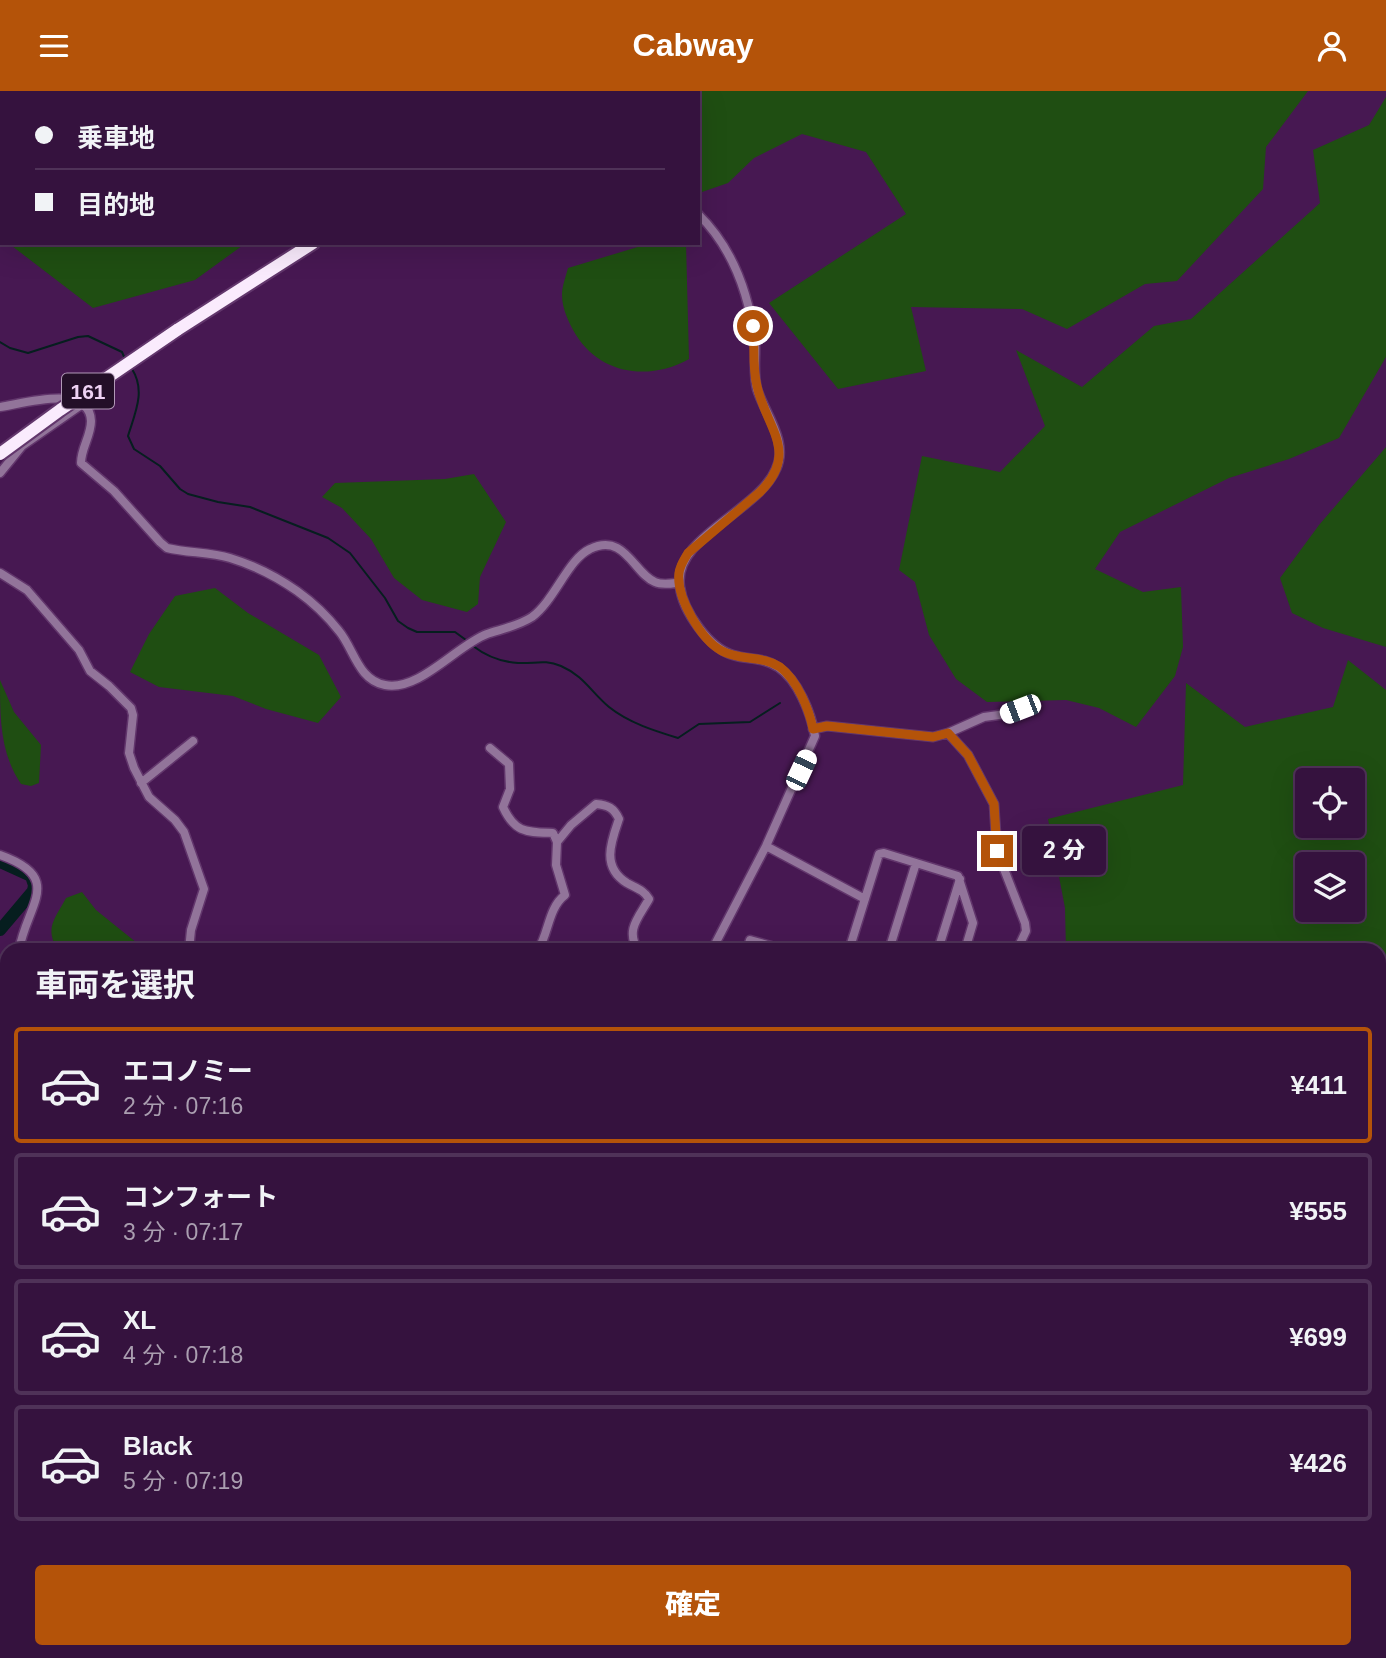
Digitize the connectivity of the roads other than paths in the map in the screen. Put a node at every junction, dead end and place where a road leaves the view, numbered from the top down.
1 (700, 216) edge
2 (300, 245) edge
3 (310, 245) edge
4 (177, 330) junction
5 (84, 403) junction
6 (0, 407) edge
7 (0, 454) edge
8 (0, 473) edge
9 (0, 573) edge
10 (676, 583) dead end
11 (1033, 704) dead end
12 (813, 729) junction
13 (948, 733) junction
14 (193, 741) dead end
15 (490, 748) dead end
16 (141, 783) junction
17 (557, 842) junction
18 (766, 846) junction
19 (0, 855) edge
20 (916, 863) junction
21 (960, 879) junction
22 (865, 898) junction
23 (21, 943) edge
24 (190, 943) edge
25 (542, 943) edge
26 (635, 943) edge
27 (716, 943) edge
28 (851, 943) edge
29 (891, 943) edge
30 (940, 943) edge
31 (967, 943) edge
32 (1020, 943) edge

1 - 12 street
2 - 4 highway, 161
3 - 4 highway, 161
4 - 7 highway, 161, bridge
5 - 6 street
5 - 8 street
5 - 10 street
9 - 16 street
11 - 13 street
12 - 13 street
12 - 18 street
13 - 32 street
14 - 16 street
15 - 17 street
16 - 24 street
17 - 25 street
17 - 26 street
18 - 22 street
18 - 27 street
19 - 23 street
20 - 21 street
20 - 22 street
20 - 29 street
21 - 30 street
21 - 31 street
22 - 28 street

